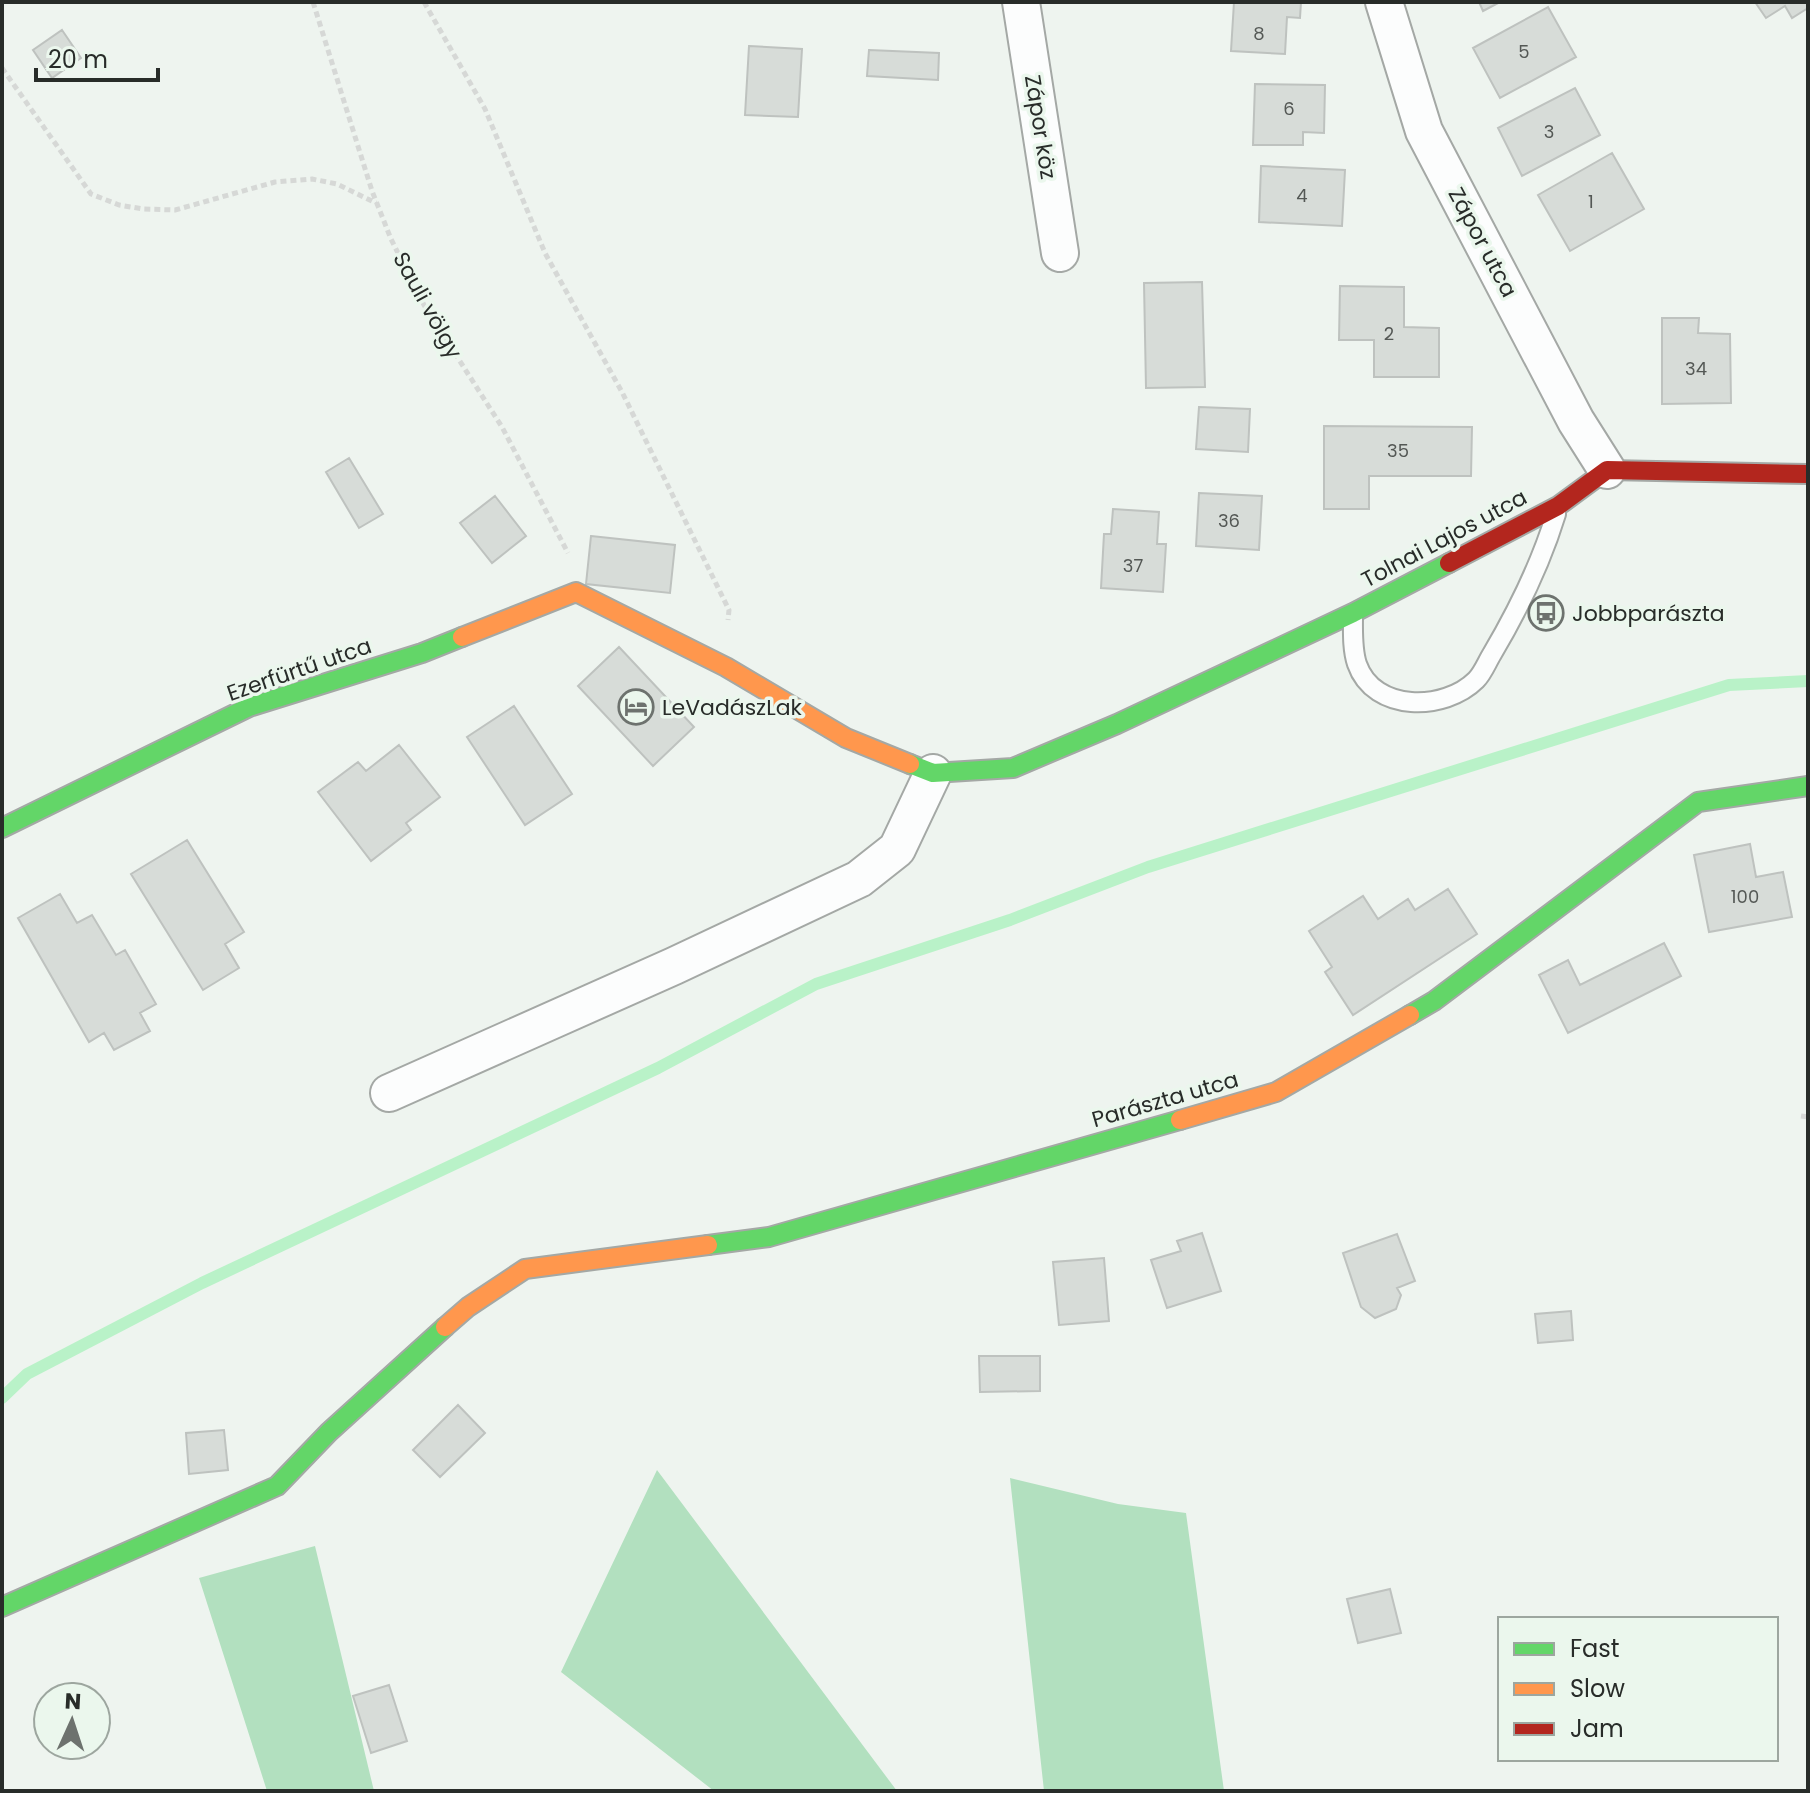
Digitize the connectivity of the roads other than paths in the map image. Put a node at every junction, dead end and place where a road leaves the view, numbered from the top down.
1 (1021, 2) edge
2 (1384, 2) edge
3 (1060, 253) dead end
4 (1607, 470) junction
5 (1808, 474) edge
6 (1558, 506) junction
7 (1353, 613) junction
8 (933, 773) junction
9 (1808, 786) edge
10 (2, 828) edge
11 (389, 1093) dead end
12 (2, 1607) edge

1 - 3 street, Zápor köz
2 - 4 street, Zápor utca
4 - 5 street
4 - 6 street, Tolnai Lajos utca
6 - 7 street, Tolnai Lajos utca
6 - 7 lane
7 - 8 street, Tolnai Lajos utca
8 - 10 street, Ezerfürtű utca
8 - 11 street
9 - 12 street, Parászta utca

